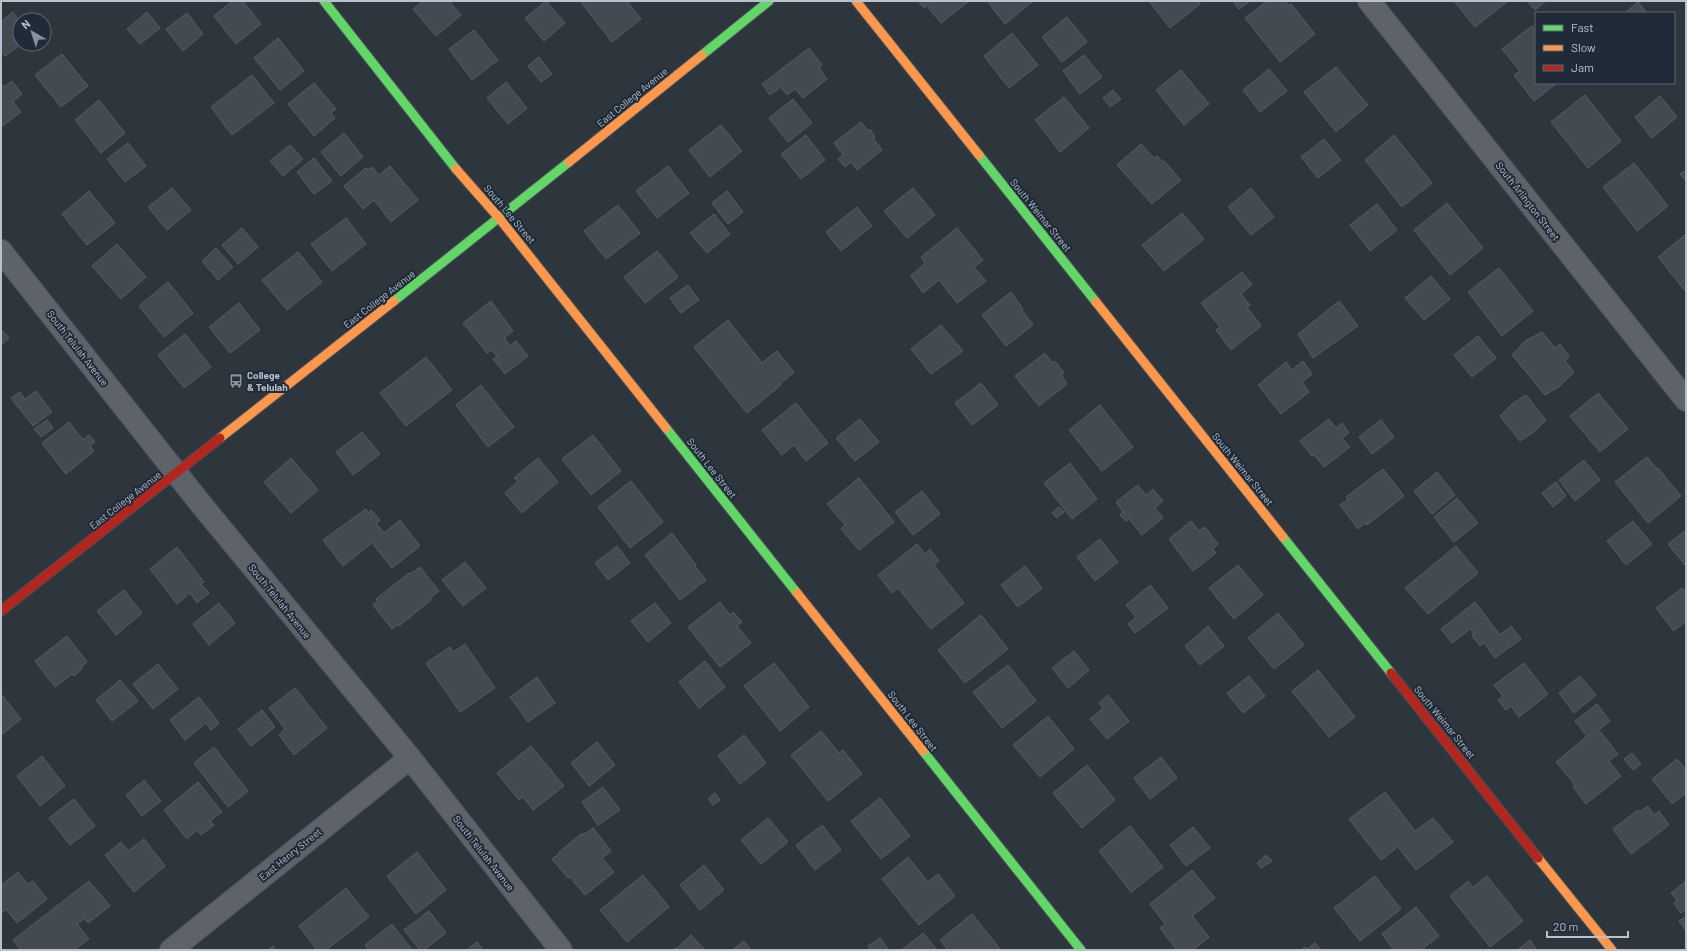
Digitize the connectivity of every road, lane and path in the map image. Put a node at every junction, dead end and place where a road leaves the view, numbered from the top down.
1 (324, 1) edge
2 (768, 1) edge
3 (856, 1) edge
4 (1369, 1) edge
5 (499, 218) junction
6 (1, 251) edge
7 (1686, 400) edge
8 (176, 473) junction
9 (1, 611) edge
10 (410, 758) junction
11 (171, 950) edge
12 (560, 950) edge
13 (1081, 950) edge
14 (1612, 950) edge

1 - 5 street, South Lee Street
2 - 5 street, East College Avenue
3 - 14 street, South Weimar Street
4 - 7 street, South Arlington Street
5 - 8 street, East College Avenue
5 - 13 street, South Lee Street
6 - 8 street, South Telulah Avenue
8 - 9 street, East College Avenue
8 - 10 street, South Telulah Avenue
10 - 11 street, East Henry Street
10 - 12 street, South Telulah Avenue

